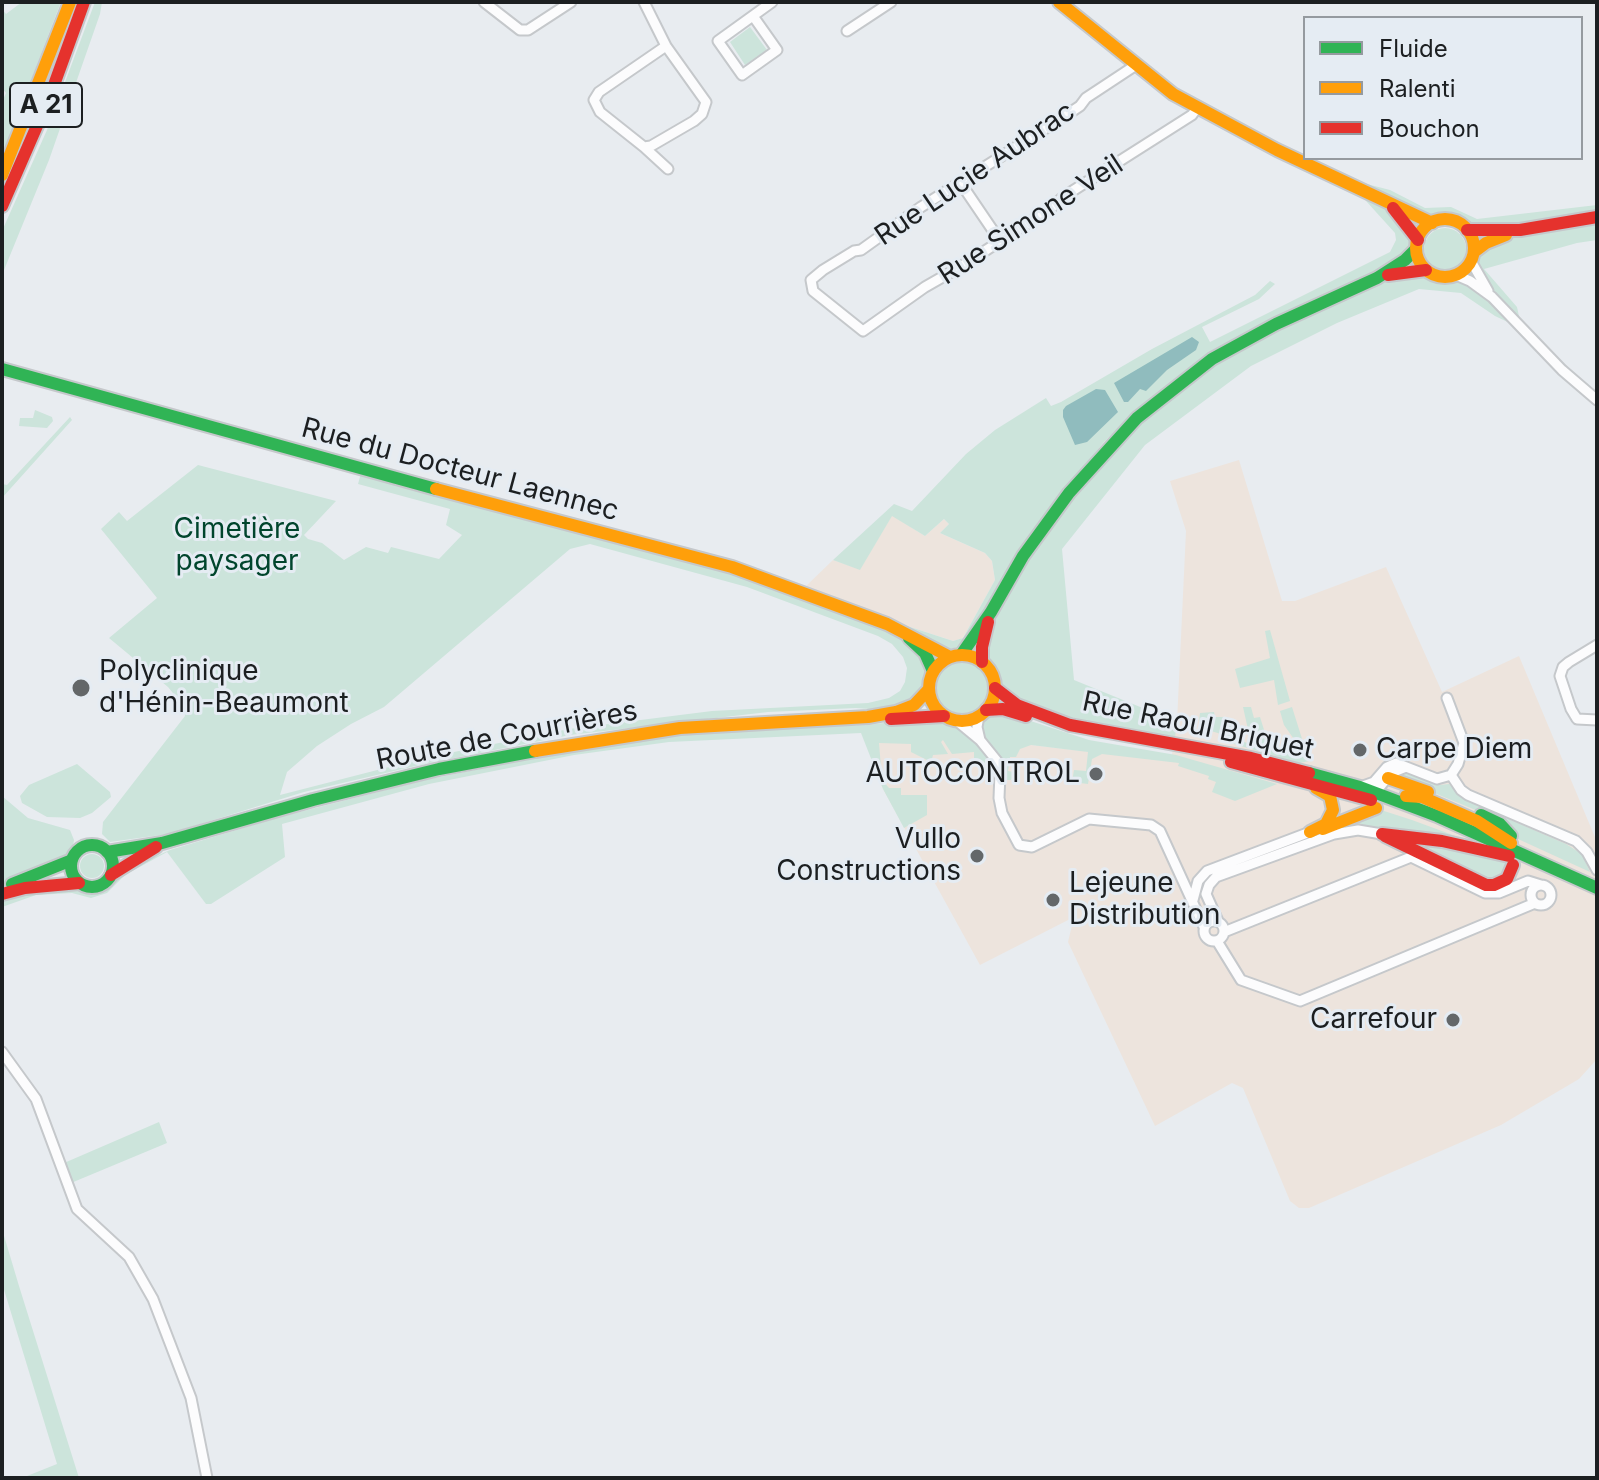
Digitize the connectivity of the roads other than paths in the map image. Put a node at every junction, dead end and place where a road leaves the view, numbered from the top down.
1 (70, 2) edge
2 (84, 2) edge
3 (484, 2) edge
4 (571, 2) edge
5 (644, 2) edge
6 (772, 2) edge
7 (891, 2) edge
8 (1059, 2) edge
9 (753, 16) junction
10 (847, 31) dead end
11 (666, 46) junction
12 (1136, 65) junction
13 (1197, 108) junction
14 (644, 147) junction
15 (668, 169) dead end
16 (2, 175) edge
17 (960, 182) junction
18 (1388, 203) junction
19 (2, 206) edge
20 (1597, 217) edge
21 (1432, 223) junction
22 (1467, 230) junction
23 (1520, 230) junction
24 (1000, 241) junction
25 (1417, 244) junction
26 (1472, 257) junction
27 (1426, 270) junction
28 (1456, 275) junction
29 (1377, 278) junction
30 (1492, 297) junction
31 (863, 331) joint
32 (2, 369) edge
33 (1597, 400) edge
34 (991, 612) junction
35 (901, 630) junction
36 (1597, 645) edge
37 (956, 656) junction
38 (982, 662) junction
39 (933, 671) junction
40 (995, 688) junction
41 (929, 689) junction
42 (1447, 698) dead end
43 (983, 713) junction
44 (944, 716) junction
45 (868, 717) junction
46 (1597, 720) edge
47 (957, 721) junction
48 (980, 740) junction
49 (1451, 775) junction
50 (1307, 782) junction
51 (1377, 789) junction
52 (1406, 796) dead end
53 (1310, 832) junction
54 (1382, 834) junction
55 (1511, 836) dead end
56 (162, 843) junction
57 (107, 852) junction
58 (72, 860) junction
59 (1513, 865) dead end
60 (1597, 870) edge
61 (1566, 873) junction
62 (111, 875) junction
63 (79, 883) junction
64 (1541, 885) junction
65 (2, 888) edge
66 (1597, 888) edge
67 (2, 894) edge
68 (1193, 900) junction
69 (1535, 903) junction
70 (1218, 921) junction
71 (1204, 927) junction
72 (1224, 932) junction
73 (1217, 941) junction
74 (2, 1052) edge
75 (207, 1478) edge

1 - 16 main road, A 21
2 - 19 main road, A 21
3 - 4 street
5 - 11 street
6 - 9 street
7 - 10 street
8 - 12 main road
9 - 9 street
11 - 14 street
11 - 14 street
12 - 13 main road
12 - 17 street, Rue Lucie Aubrac
13 - 18 main road
13 - 24 street, Rue Simone Veil
14 - 15 street
17 - 24 street
17 - 31 street, Rue Lucie Aubrac
18 - 21 main road
18 - 25 main road
20 - 23 main road
21 - 22 main road
21 - 25 main road
22 - 23 main road
22 - 26 main road
23 - 26 main road
24 - 31 street, Rue Simone Veil
25 - 27 main road
25 - 29 main road
26 - 28 main road
26 - 30 street
27 - 28 main road
27 - 29 main road
28 - 30 street
29 - 34 main road
30 - 33 street
32 - 35 main road, Rue du Docteur Laennec
34 - 37 main road
34 - 38 main road
35 - 37 main road, Rue du Docteur Laennec
35 - 39 main road, Rue du Docteur Laennec
36 - 46 street
37 - 38 main road
37 - 39 main road
38 - 40 main road
39 - 41 main road
40 - 43 main road
40 - 51 main road, Rue Raoul Briquet
41 - 44 main road
41 - 45 main road, Route de Courrières
42 - 49 street
43 - 47 main road
43 - 48 street
43 - 50 main road, Rue Raoul Briquet
44 - 45 main road, Route de Courrières
44 - 47 main road
45 - 56 main road, Route de Courrières
47 - 48 street
48 - 68 street
49 - 51 street
49 - 60 street
50 - 51 main road, Rue Raoul Briquet
50 - 53 main road
51 - 53 main road
51 - 55 main road
51 - 61 main road, Rue Raoul Briquet
52 - 61 main road
53 - 68 street
54 - 59 main road
54 - 61 main road
54 - 70 street
56 - 57 main road, Route de Courrières
56 - 62 main road, Route de Courrières
57 - 58 main road
57 - 62 main road
58 - 63 main road
58 - 65 main road
61 - 66 main road, Rue Raoul Briquet
62 - 63 main road
63 - 67 main road
64 - 69 street
64 - 69 street
64 - 72 street
68 - 71 street
69 - 73 street
70 - 71 street
70 - 72 street
71 - 73 street
72 - 73 street
74 - 75 street

